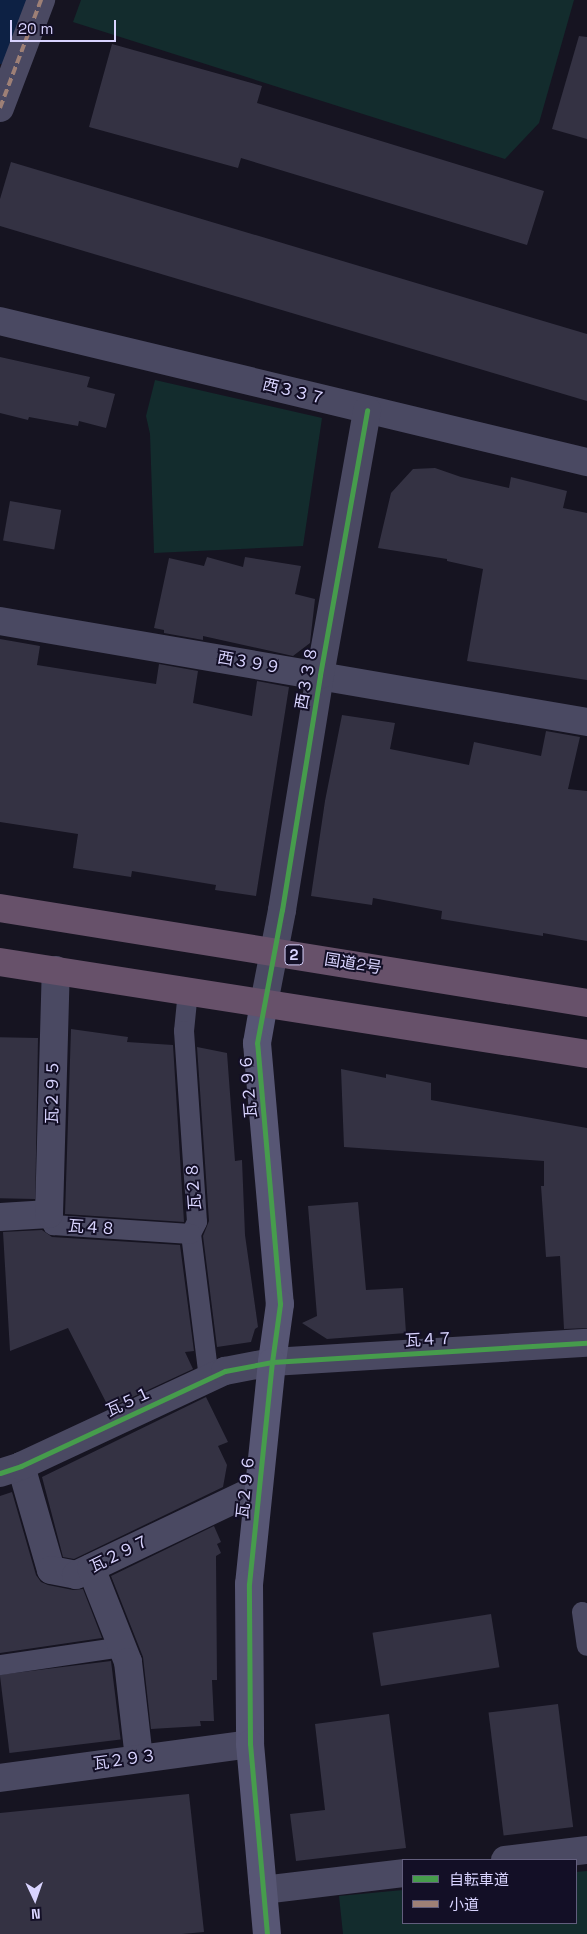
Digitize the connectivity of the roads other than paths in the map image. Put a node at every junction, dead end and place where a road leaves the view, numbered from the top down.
1 (41, 0) edge
2 (0, 108) edge
3 (0, 321) edge
4 (367, 410) junction
5 (587, 462) edge
6 (0, 621) edge
7 (320, 675) junction
8 (587, 722) edge
9 (0, 908) edge
10 (274, 951) junction
11 (0, 962) edge
12 (56, 970) junction
13 (188, 991) junction
14 (264, 1003) junction
15 (587, 1003) edge
16 (587, 1054) edge
17 (49, 1214) junction
18 (0, 1217) edge
19 (191, 1234) junction
20 (587, 1343) edge
21 (272, 1362) junction
22 (209, 1379) junction
23 (10, 1469) edge
24 (258, 1488) junction
25 (91, 1568) junction
26 (582, 1612) dead end
27 (587, 1646) edge
28 (122, 1647) junction
29 (0, 1665) edge
30 (250, 1744) junction
31 (139, 1758) junction
32 (0, 1778) edge
33 (587, 1850) edge
34 (513, 1859) edge
35 (402, 1873) edge
36 (263, 1890) junction
37 (267, 1934) edge

1 - 2 street
3 - 4 street, 西３３７
4 - 5 street, 西３３７
4 - 7 street, 西３３８
6 - 7 street, 西３９９
7 - 8 street, 西３９９
7 - 10 street, 西３３８
9 - 10 highway, 国道2号 / 2
10 - 14 street, 西３３８
10 - 15 highway, 国道2号 / 2
11 - 12 highway
12 - 13 highway
12 - 17 street, 瓦２９５
13 - 14 highway
13 - 19 lane, 瓦２８
14 - 16 highway
14 - 21 street, 瓦２９６
17 - 18 street, 瓦４８
17 - 19 lane, 瓦４８
19 - 22 lane, 瓦２８
20 - 21 street, 瓦４７
21 - 22 street, 瓦５１
21 - 24 street, 瓦２９６
22 - 23 street, 瓦５１
23 - 25 street, 瓦２９７
24 - 25 street, 瓦２９７
24 - 30 street, 瓦２９６
25 - 28 street
26 - 27 lane
28 - 29 lane
28 - 31 street
30 - 31 street, 瓦２９３
30 - 36 street, 瓦２９６
31 - 32 street, 瓦２９３
33 - 34 street
35 - 36 street
36 - 37 street, 瓦２９６

